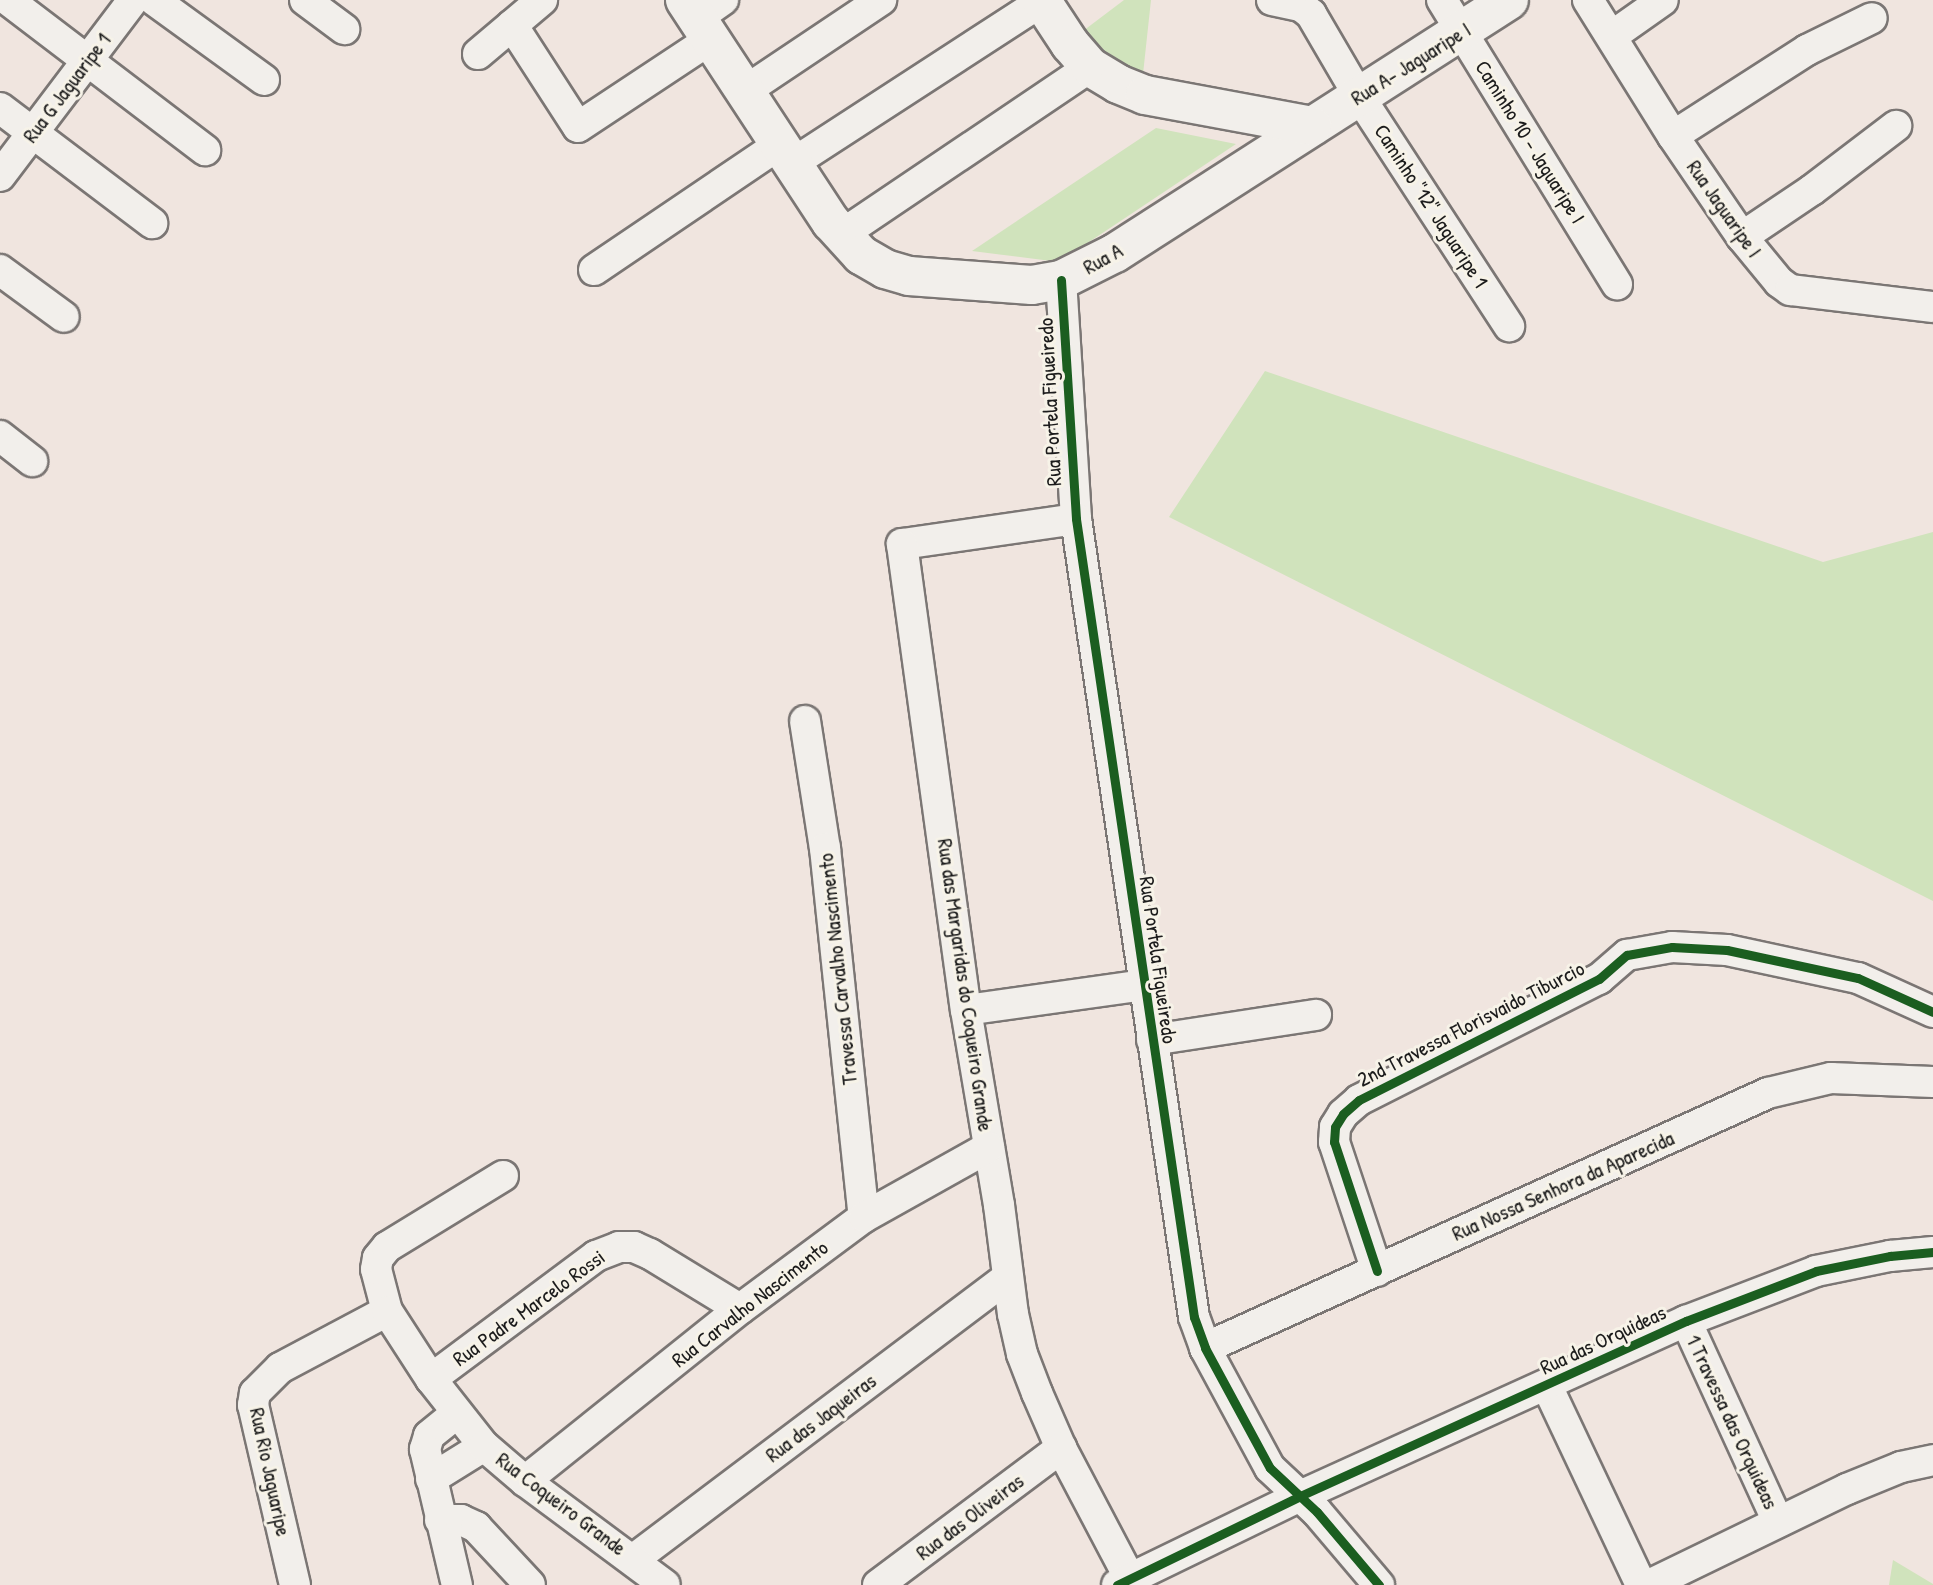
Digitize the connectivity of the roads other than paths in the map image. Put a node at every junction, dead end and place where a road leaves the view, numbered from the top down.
1 (8, 0) edge
2 (133, 0) edge
3 (154, 0) edge
4 (305, 0) edge
5 (542, 0) edge
6 (881, 0) edge
7 (1272, 0) edge
8 (1509, 0) edge
9 (1588, 0) edge
10 (1663, 0) edge
11 (1042, 1) edge
12 (704, 14) edge
13 (1452, 16) edge
14 (1872, 18) dead end
15 (512, 25) junction
16 (344, 29) dead end
17 (1612, 36) junction
18 (478, 54) dead end
19 (87, 62) junction
20 (1090, 67) junction
21 (264, 80) dead end
22 (745, 91) junction
23 (1359, 96) junction
24 (0, 108) edge
25 (1896, 126) dead end
26 (1312, 127) junction
27 (32, 133) junction
28 (1673, 136) junction
29 (205, 150) dead end
30 (787, 153) junction
31 (0, 176) edge
32 (152, 223) dead end
33 (841, 235) junction
34 (1742, 237) junction
35 (0, 270) edge
36 (594, 270) dead end
37 (1061, 280) junction
38 (1617, 284) dead end
39 (1933, 307) edge
40 (64, 317) dead end
41 (1509, 326) dead end
42 (0, 436) edge
43 (32, 461) dead end
44 (1076, 519) junction
45 (805, 721) dead end
46 (1144, 985) junction
47 (966, 1010) junction
48 (1933, 1012) edge
49 (1316, 1015) dead end
50 (1152, 1040) junction
51 (1933, 1082) edge
52 (989, 1147) junction
53 (503, 1176) dead end
54 (864, 1217) junction
55 (1933, 1252) edge
56 (1377, 1270) junction
57 (1008, 1278) junction
58 (740, 1309) junction
59 (387, 1311) junction
60 (1686, 1321) junction
61 (1205, 1348) junction
62 (431, 1379) junction
63 (1547, 1386) junction
64 (457, 1413) junction
65 (484, 1446) junction
66 (1061, 1448) junction
67 (1933, 1460) edge
68 (431, 1479) junction
69 (525, 1481) junction
70 (1300, 1496) junction
71 (440, 1520) junction
72 (1778, 1522) junction
73 (634, 1559) junction
74 (1123, 1581) edge
75 (295, 1585) edge
76 (457, 1585) edge
77 (530, 1585) edge
78 (665, 1585) edge
79 (878, 1585) edge
80 (1379, 1585) edge
81 (1641, 1585) edge
82 (1649, 1585) edge

1 - 19 street
2 - 19 street, Rua G Jaguaripe 1
3 - 21 street
4 - 16 street
5 - 15 street
6 - 22 street
7 - 23 street, Caminho "12" Jaguaripe 1
8 - 13 main road, Rua A- Jaguaripe I
9 - 17 street, Rua Jaguaripe I
10 - 17 street
11 - 20 main road
11 - 30 street
12 - 15 street
12 - 22 main road, Rua A
13 - 23 main road, Rua A- Jaguaripe I
13 - 38 street, Caminho 10 - Jaguaripe I
14 - 28 street
15 - 18 street
17 - 28 street, Rua Jaguaripe I
19 - 27 street, Rua G Jaguaripe 1
19 - 29 street
20 - 26 main road
20 - 33 street
22 - 30 main road, Rua A
23 - 26 main road, Rua A- Jaguaripe I
23 - 41 street, Caminho "12" Jaguaripe 1
24 - 27 street
25 - 34 street
26 - 37 main road, Rua A
27 - 31 street, Rua G Jaguaripe 1
27 - 32 street
28 - 34 street, Rua Jaguaripe I
30 - 33 main road, Rua A
30 - 36 street
33 - 37 main road, Rua A
34 - 39 street, Rua Jaguaripe I
35 - 40 street
37 - 44 street, Rua Portela Figueiredo
42 - 43 street
44 - 46 street, Rua Portela Figueiredo
44 - 47 street, Rua das Margaridas do Coqueiro Grande
45 - 54 street, Travessa Carvalho Nascimento
46 - 47 street
46 - 50 street, Rua Portela Figueiredo
47 - 52 street, Rua das Margaridas do Coqueiro Grande
48 - 56 street, 2nd Travessa Florisvaido Tiburcio
49 - 50 street
50 - 61 street, Rua Portela Figueiredo
51 - 56 street, Rua Nossa Senhora da Aparecida
52 - 54 street, Rua Carvalho Nascimento
52 - 57 street, Rua das Margaridas do Coqueiro Grande
53 - 59 street, Rua Coqueiro Grande
54 - 58 street, Rua Carvalho Nascimento
55 - 60 street, Rua das Orquideas
56 - 61 street, Rua Nossa Senhora da Aparecida
57 - 66 street, Rua das Margaridas do Coqueiro Grande
57 - 73 street, Rua das Jaqueiras
58 - 62 street, Rua Padre Marcelo Rossi
58 - 69 street, Rua Carvalho Nascimento
59 - 62 street, Rua Coqueiro Grande
59 - 75 street, Rua Rio Jaguaripe
60 - 63 street, Rua das Orquideas
60 - 72 street, 1 Travessa das Orquideas
61 - 70 street, Rua Portela Figueiredo
62 - 64 street, Rua Coqueiro Grande
63 - 70 street, Rua das Orquideas
63 - 81 street
64 - 65 street, Rua Coqueiro Grande
64 - 68 street
65 - 68 street
65 - 69 street, Rua Coqueiro Grande
66 - 74 street, Rua das Margaridas do Coqueiro Grande
66 - 79 street, Rua das Oliveiras
67 - 72 street
68 - 71 street
69 - 73 street, Rua Coqueiro Grande
70 - 74 street, Rua das Orquideas
70 - 80 street, Rua Portela Figueiredo
71 - 76 street
71 - 77 street
72 - 82 street
73 - 78 street, Rua Coqueiro Grande

